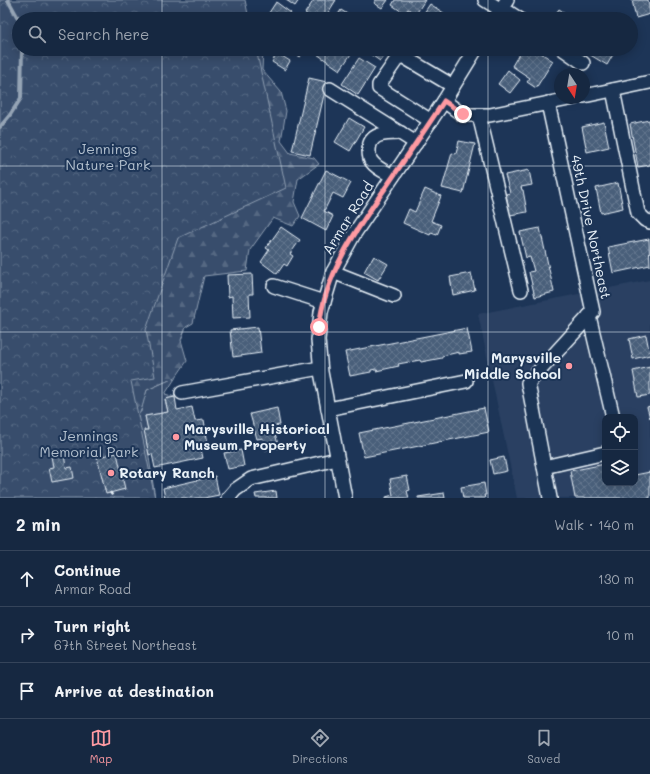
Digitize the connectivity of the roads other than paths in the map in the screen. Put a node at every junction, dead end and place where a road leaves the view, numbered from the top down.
1 (485, 0) edge
2 (501, 9) edge
3 (472, 56) edge
4 (574, 56) edge
5 (584, 63) dead end
6 (650, 82) edge
7 (453, 86) junction
8 (330, 89) dead end
9 (613, 90) junction
10 (590, 95) edge
11 (444, 101) junction
12 (554, 102) edge
13 (548, 103) junction
14 (479, 115) junction
15 (431, 121) junction
16 (401, 133) junction
17 (416, 143) junction
18 (393, 176) junction
19 (650, 222) edge
20 (334, 272) junction
21 (274, 286) dead end
22 (521, 290) dead end
23 (394, 296) dead end
24 (324, 302) junction
25 (589, 316) junction
26 (320, 368) junction
27 (466, 381) dead end
28 (182, 393) dead end
29 (328, 410) junction
30 (612, 414) edge
31 (602, 454) edge
32 (337, 459) junction
33 (544, 467) junction
34 (228, 498) edge
35 (345, 498) edge
36 (550, 498) edge

1 - 2 street
3 - 7 street, Armar Road
4 - 5 street
6 - 9 street
7 - 11 street, Armar Road
7 - 15 street
8 - 16 street
9 - 10 street
9 - 19 street
11 - 14 street
11 - 15 street, Armar Road
12 - 13 street
13 - 14 street
13 - 25 street, 49th Drive Northeast
14 - 22 street
15 - 17 street, Armar Road
16 - 17 street
16 - 18 street
17 - 18 street, Armar Road
18 - 20 street, Armar Road
20 - 23 street
20 - 24 street, Armar Road
21 - 24 street
24 - 26 street, Armar Road
25 - 30 street
25 - 33 street, 49th Drive Northeast
26 - 28 street
26 - 29 street, Armar Road
27 - 29 street
29 - 32 street, Armar Road
31 - 33 street
32 - 34 street
32 - 35 street, Armar Road
33 - 36 street, 49th Drive Northeast

